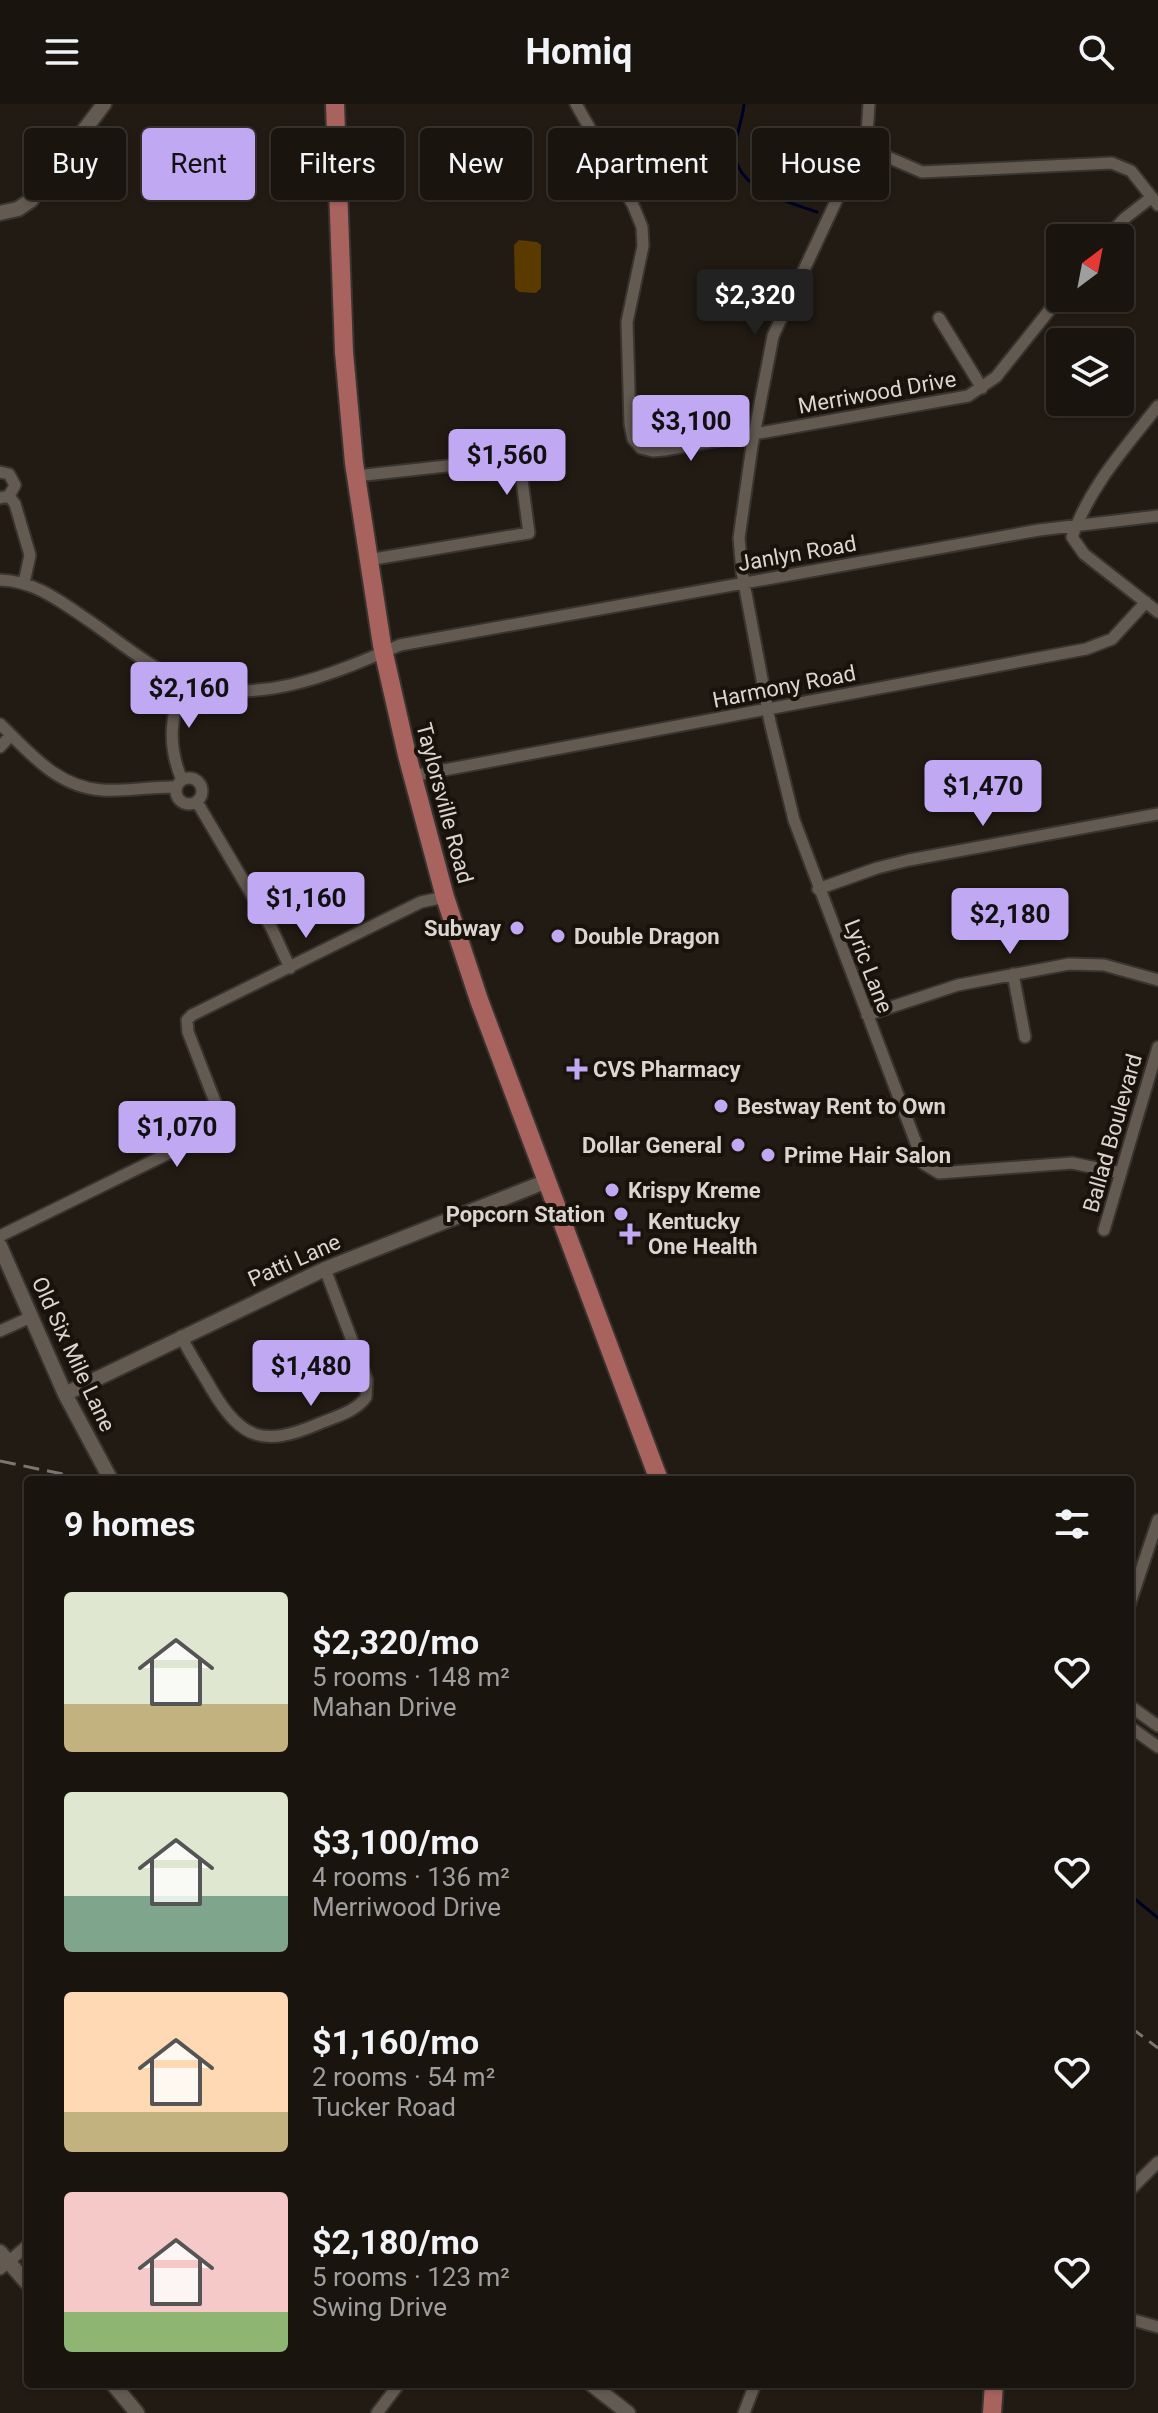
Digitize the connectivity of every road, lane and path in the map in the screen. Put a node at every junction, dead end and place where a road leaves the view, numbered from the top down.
1 (104, 104) edge
2 (335, 104) edge
3 (576, 104) edge
4 (869, 104) edge
5 (869, 128) edge
6 (889, 158) edge
7 (837, 200) edge
8 (1155, 201) edge
9 (0, 213) edge
10 (1119, 224) edge
11 (1048, 312) edge
12 (939, 318) dead end
13 (982, 388) junction
14 (1158, 406) edge
15 (756, 434) junction
16 (0, 472) edge
17 (356, 476) junction
18 (4, 497) edge
19 (1158, 516) edge
20 (1076, 525) junction
21 (368, 560) junction
22 (0, 580) edge
23 (24, 583) junction
24 (744, 583) junction
25 (1146, 602) junction
26 (1158, 612) edge
27 (383, 652) junction
28 (185, 681) junction
29 (768, 709) junction
30 (0, 724) edge
31 (11, 735) junction
32 (0, 747) edge
33 (412, 776) junction
34 (179, 783) junction
35 (197, 802) junction
36 (1158, 814) edge
37 (818, 889) junction
38 (445, 897) junction
39 (290, 968) junction
40 (1013, 974) junction
41 (1158, 980) edge
42 (867, 1015) junction
43 (1025, 1037) dead end
44 (1158, 1047) edge
45 (1121, 1173) junction
46 (547, 1181) junction
47 (1104, 1230) dead end
48 (0, 1236) edge
49 (0, 1246) edge
50 (325, 1269) junction
51 (31, 1317) junction
52 (0, 1331) edge
53 (181, 1336) junction
54 (65, 1394) junction
55 (109, 1476) edge
56 (658, 1476) edge
57 (1158, 1520) edge
58 (1134, 1591) edge
59 (1134, 1709) edge
60 (1158, 1726) edge
61 (1134, 1730) edge
62 (1158, 1747) edge
63 (1158, 2162) edge
64 (1134, 2186) edge
65 (24, 2248) edge
66 (3, 2261) edge
67 (24, 2280) edge
68 (1134, 2320) edge
69 (1158, 2327) edge
70 (116, 2388) edge
71 (396, 2388) edge
72 (596, 2388) edge
73 (753, 2388) edge
74 (994, 2388) edge
75 (137, 2413) edge
76 (377, 2413) edge
77 (628, 2413) edge
78 (744, 2413) edge
79 (992, 2413) edge

1 - 9 street
2 - 17 main road, Taylorsville Road
3 - 15 street, Merriwood Drive
4 - 5 street, Lyric Lane
6 - 8 street
7 - 15 street, Lyric Lane
8 - 10 street
11 - 13 street, Merriwood Drive
12 - 13 street
13 - 15 street, Merriwood Drive
14 - 20 street
15 - 24 street, Lyric Lane
16 - 18 street
17 - 21 main road, Taylorsville Road
17 - 21 street
18 - 23 street
19 - 20 street, Janlyn Road
20 - 24 street, Janlyn Road
20 - 25 street
21 - 27 main road, Taylorsville Road
22 - 23 street, Janlyn Road
23 - 28 street, Janlyn Road
24 - 27 street, Janlyn Road
24 - 29 street, Lyric Lane
25 - 26 street
25 - 29 street, Harmony Road
27 - 28 street, Janlyn Road
27 - 33 main road, Taylorsville Road
28 - 34 street
29 - 33 street, Harmony Road
29 - 37 street, Lyric Lane
30 - 31 street
31 - 32 street
31 - 34 street
33 - 38 main road, Taylorsville Road
34 - 35 street
34 - 35 street
35 - 39 street
36 - 37 street
37 - 42 street, Lyric Lane
38 - 39 street
38 - 46 main road, Taylorsville Road
39 - 48 street
40 - 41 street
40 - 42 street
40 - 43 street
42 - 45 street, Lyric Lane
44 - 45 street, Ballad Boulevard
45 - 47 street, Ballad Boulevard
46 - 50 street, Patti Lane
46 - 56 main road, Taylorsville Road
49 - 51 street, Old Six Mile Lane
50 - 53 street, Patti Lane
50 - 53 street
51 - 52 street
51 - 54 street, Old Six Mile Lane
53 - 54 street, Patti Lane
54 - 55 street, Old Six Mile Lane
57 - 58 street
59 - 60 street
61 - 62 street
63 - 64 street
65 - 66 street
66 - 67 street
68 - 69 street
70 - 75 street
71 - 76 street
72 - 77 street
73 - 78 street
74 - 79 main road

